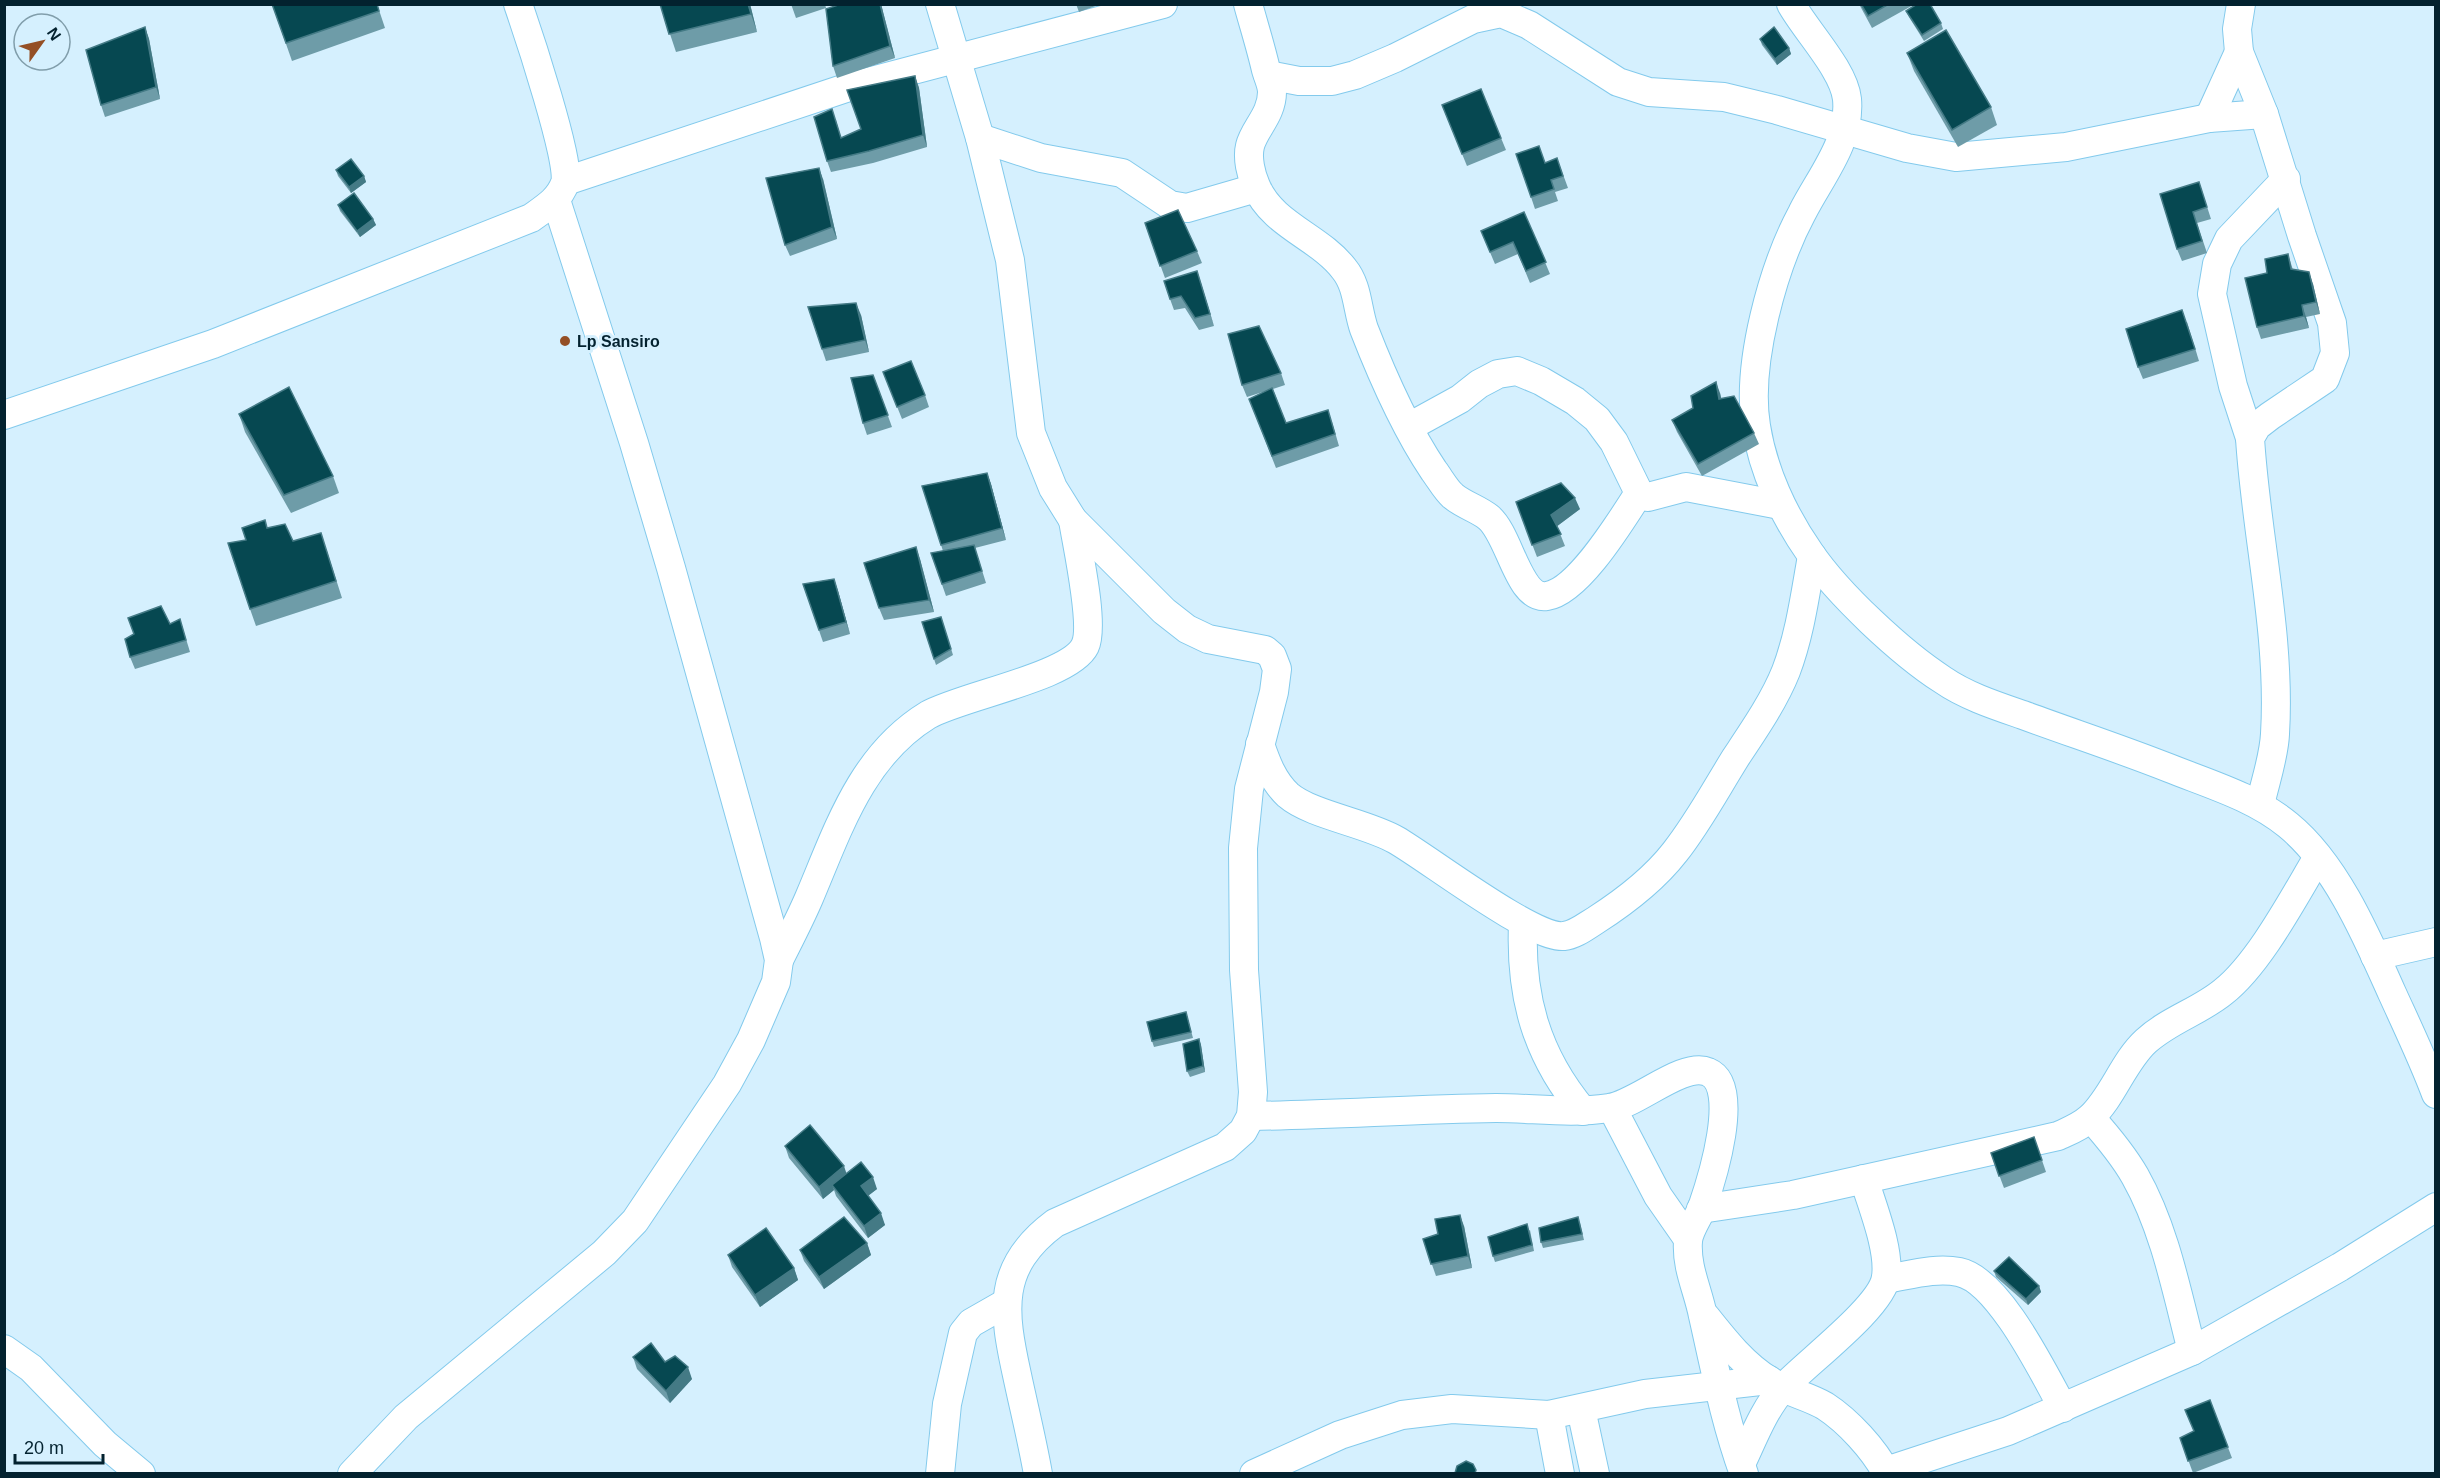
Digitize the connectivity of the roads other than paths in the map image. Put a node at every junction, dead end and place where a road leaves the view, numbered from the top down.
1 (518, 4) edge
2 (940, 4) edge
3 (1163, 4) edge
4 (1248, 4) edge
5 (2241, 4) edge
6 (1797, 6) edge
7 (2239, 52) junction
8 (956, 59) junction
9 (1268, 75) junction
10 (2264, 114) junction
11 (2209, 118) junction
12 (1846, 129) junction
13 (980, 138) junction
14 (2286, 180) junction
15 (1256, 188) junction
16 (561, 190) junction
17 (4, 415) edge
18 (1409, 427) junction
19 (2250, 438) junction
20 (1639, 493) junction
21 (1780, 505) junction
22 (1072, 520) junction
23 (1812, 556) junction
24 (1260, 744) junction
25 (2260, 805) junction
26 (2318, 857) junction
27 (1523, 924) junction
28 (2436, 942) edge
29 (2375, 956) junction
30 (779, 960) junction
31 (2436, 1094) edge
32 (1612, 1108) junction
33 (1583, 1111) junction
34 (1251, 1116) junction
35 (2091, 1118) junction
36 (1864, 1179) junction
37 (2436, 1207) edge
38 (1701, 1209) junction
39 (1688, 1239) junction
40 (1886, 1279) junction
41 (1006, 1304) junction
42 (1702, 1313) junction
43 (4, 1349) edge
44 (2192, 1351) junction
45 (1776, 1384) junction
46 (1718, 1386) junction
47 (2063, 1408) junction
48 (1581, 1409) junction
49 (1549, 1415) junction
50 (1743, 1469) edge
51 (1886, 1472) edge
52 (141, 1473) edge
53 (352, 1473) edge
54 (939, 1473) edge
55 (1038, 1473) edge
56 (1254, 1473) edge
57 (1560, 1473) edge
58 (1595, 1473) edge

1 - 16 street
2 - 8 street
3 - 8 street
4 - 9 street
5 - 7 street
6 - 12 street
7 - 10 street
7 - 11 street
8 - 13 street
8 - 16 street
9 - 12 street
9 - 15 street
10 - 11 street
10 - 14 street
11 - 12 street
12 - 21 street
13 - 15 street
13 - 22 street
14 - 19 street
14 - 19 street
15 - 18 street
16 - 17 street
16 - 30 street
18 - 20 street
18 - 20 street
19 - 25 street
20 - 21 street
21 - 23 street
22 - 24 street
22 - 30 street
23 - 25 street
23 - 27 street
24 - 27 street
24 - 34 street
25 - 26 street
26 - 29 street
26 - 35 street
27 - 33 street
28 - 29 street
29 - 31 street
30 - 53 street
32 - 33 street
32 - 38 street
32 - 39 street
33 - 34 street
34 - 41 street
35 - 36 street
35 - 44 street
36 - 38 street
36 - 40 street
37 - 44 street
38 - 39 street
39 - 42 street
40 - 45 street
40 - 47 street
41 - 54 street
41 - 55 street
42 - 45 street
42 - 46 street
43 - 52 street
44 - 47 street
45 - 46 street
45 - 50 street
45 - 51 street
46 - 48 street
46 - 50 street
47 - 51 street
48 - 49 street
48 - 58 street
49 - 56 street
49 - 57 street

